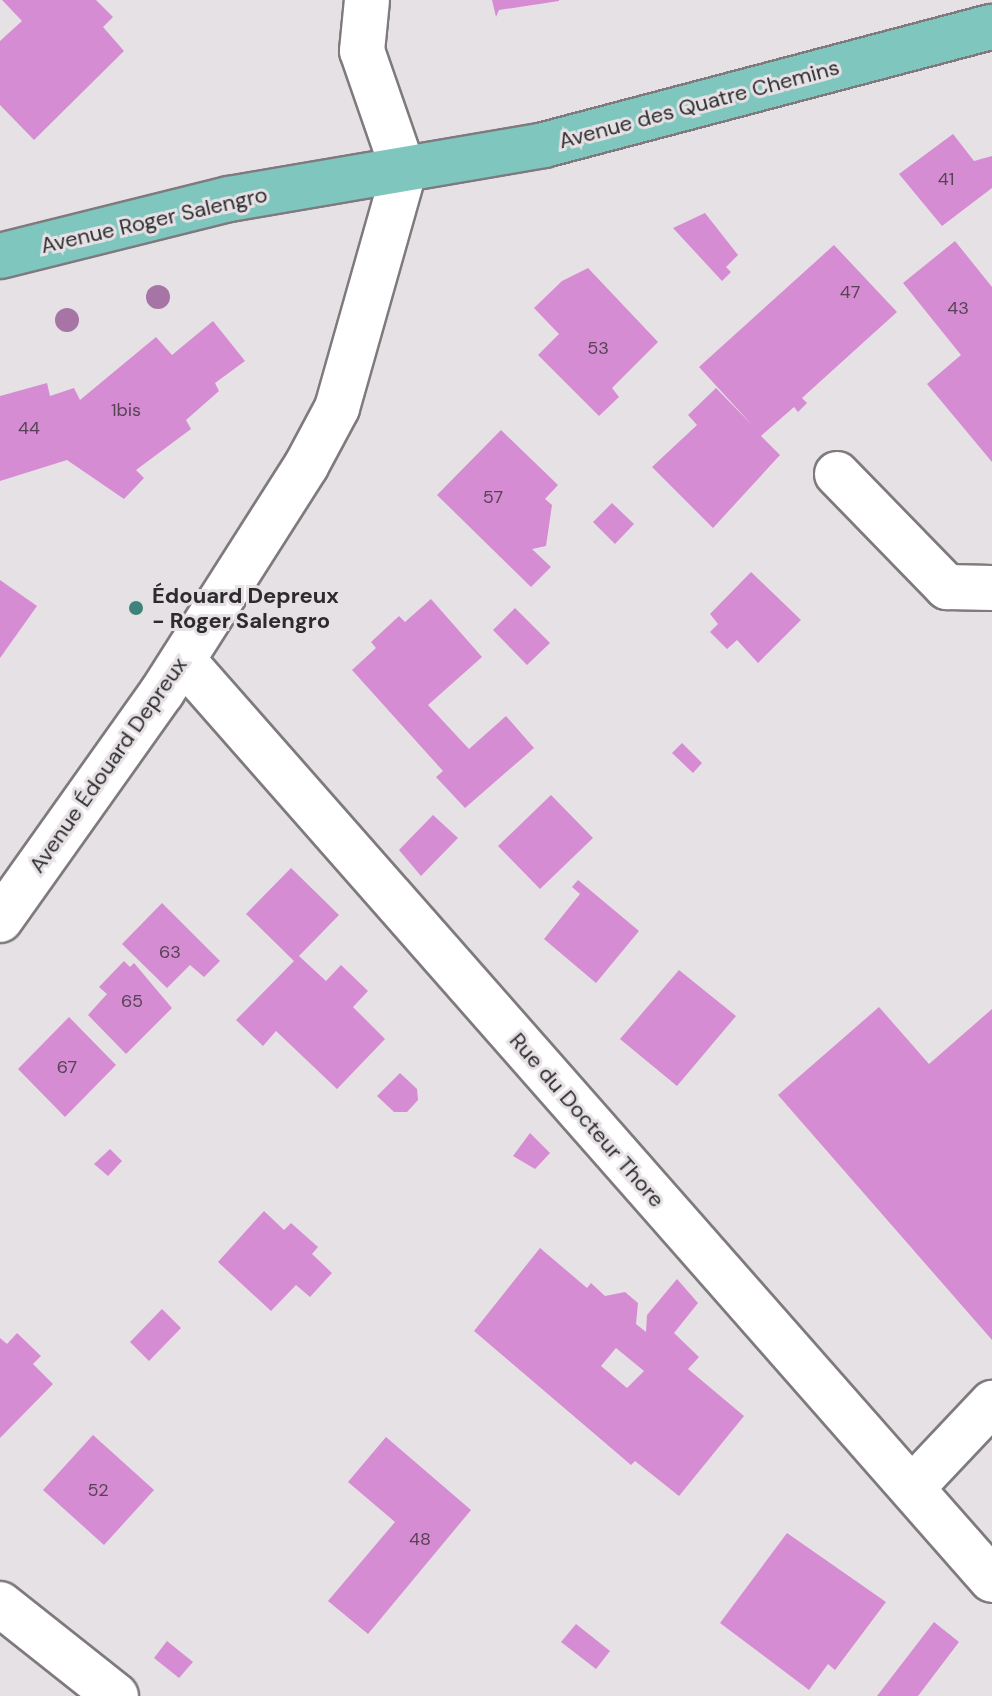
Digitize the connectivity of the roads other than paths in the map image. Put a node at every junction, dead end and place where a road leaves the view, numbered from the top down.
1 (367, 0) edge
2 (992, 27) edge
3 (404, 172) junction
4 (0, 256) edge
5 (837, 474) dead end
6 (992, 588) edge
7 (183, 660) junction
8 (0, 920) edge
9 (992, 1403) edge
10 (912, 1488) junction
11 (992, 1580) edge
12 (0, 1604) edge
13 (116, 1696) edge

1 - 3 street
2 - 3 main road, Avenue des Quatre Chemins
3 - 4 main road, Avenue Roger Salengro
3 - 7 street, Avenue Édouard Depreux
5 - 6 street
7 - 8 street, Avenue Édouard Depreux
7 - 10 street, Rue du Docteur Thore
9 - 10 street
10 - 11 street, Rue du Docteur Thore
12 - 13 street

